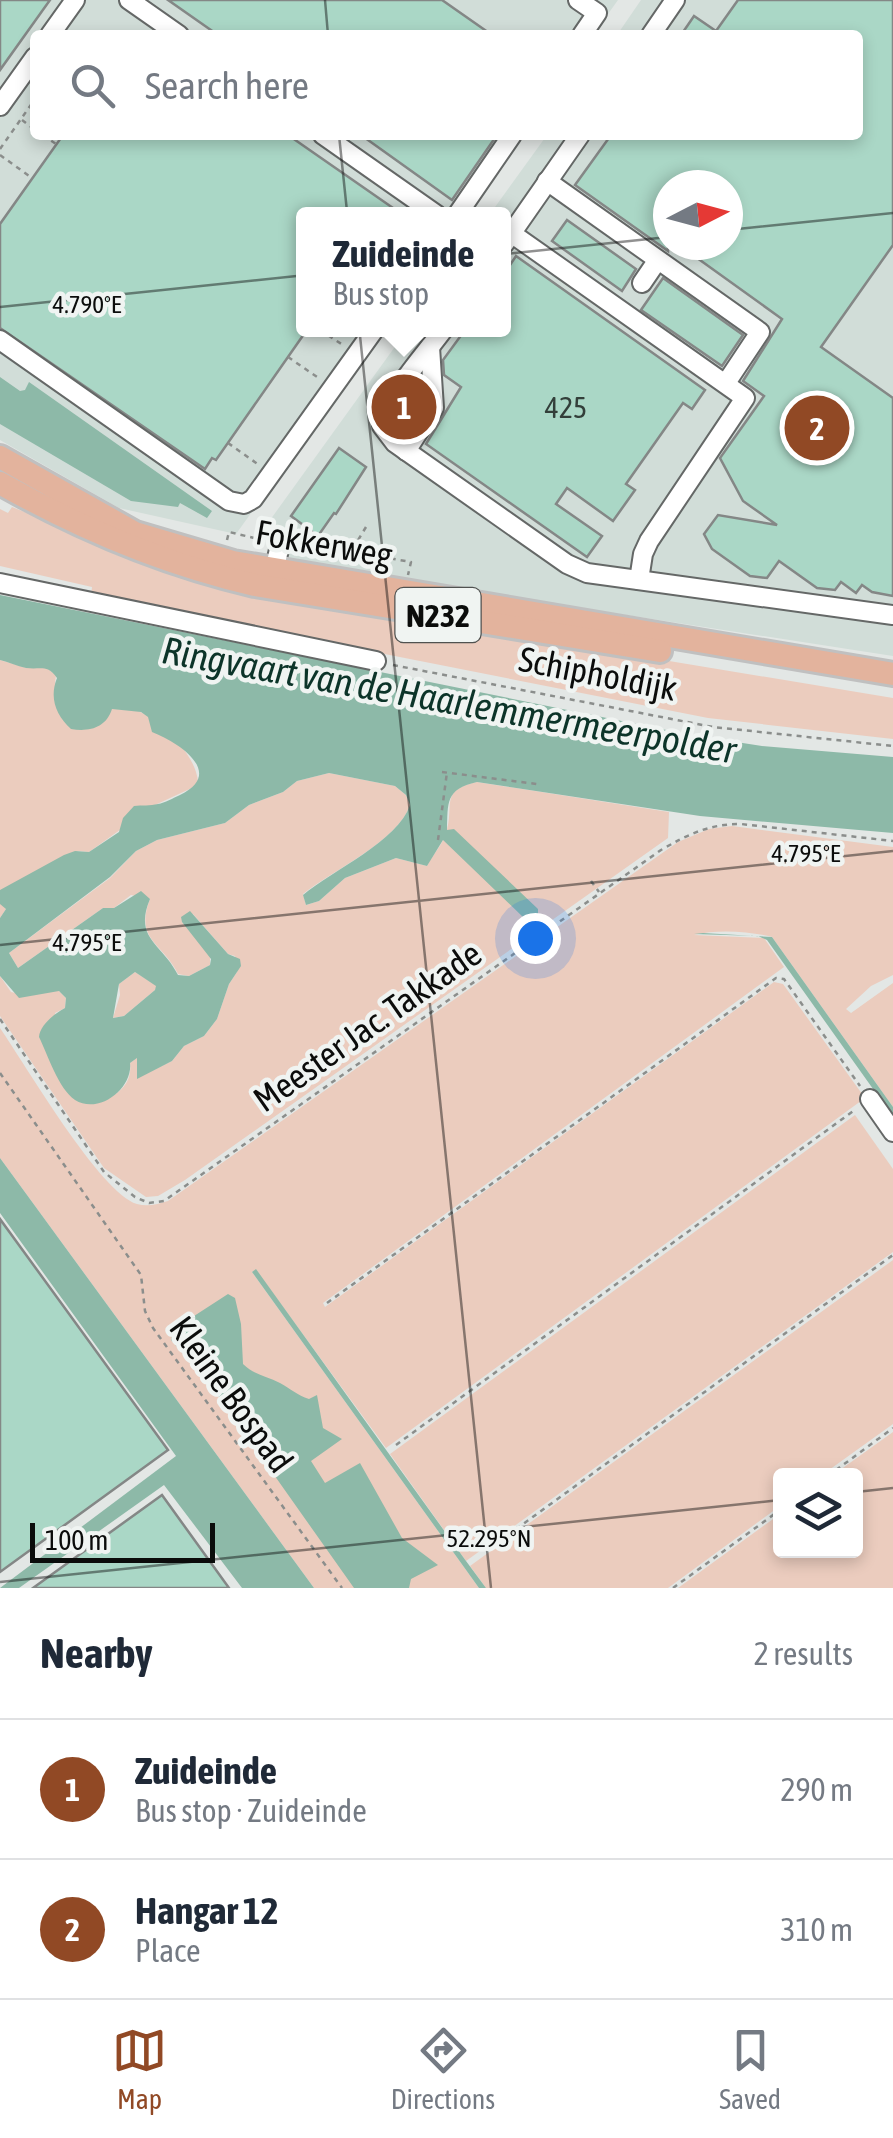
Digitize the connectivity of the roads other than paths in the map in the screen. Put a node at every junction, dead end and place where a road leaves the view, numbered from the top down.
1 (75, 0) edge
2 (129, 0) edge
3 (578, 0) edge
4 (676, 0) edge
5 (601, 7) edge
6 (54, 30) edge
7 (172, 30) edge
8 (585, 30) edge
9 (655, 30) edge
10 (30, 64) edge
11 (1, 104) edge
12 (330, 140) edge
13 (508, 140) edge
14 (576, 140) edge
15 (547, 181) junction
16 (427, 207) edge
17 (461, 207) edge
18 (511, 234) edge
19 (511, 240) edge
20 (657, 261) junction
21 (622, 312) junction
22 (369, 337) edge
23 (437, 337) edge
24 (0, 340) edge
25 (430, 347) junction
26 (726, 383) junction
27 (395, 450) junction
28 (0, 457) edge
29 (0, 483) edge
30 (279, 542) road end
31 (274, 571) junction
32 (640, 580) junction
33 (0, 583) edge
34 (893, 615) edge
35 (376, 662) road end
36 (893, 674) edge
37 (893, 689) edge
38 (870, 1099) road end
39 (893, 1132) edge

1 - 6 street
2 - 7 street
3 - 5 street
4 - 9 street
5 - 8 street
10 - 11 street
12 - 16 street
13 - 17 street
14 - 15 street
15 - 18 street
15 - 20 street
19 - 21 street
20 - 21 street
20 - 26 street
21 - 26 street
22 - 24 street
23 - 25 street
25 - 27 street
25 - 27 street
26 - 32 street
27 - 32 street
28 - 31 main road, Fokkerweg / N232
29 - 37 main road, Fokkerweg / N232
30 - 31 street
31 - 36 main road, Fokkerweg / N232
32 - 34 street
33 - 35 street
38 - 39 street

